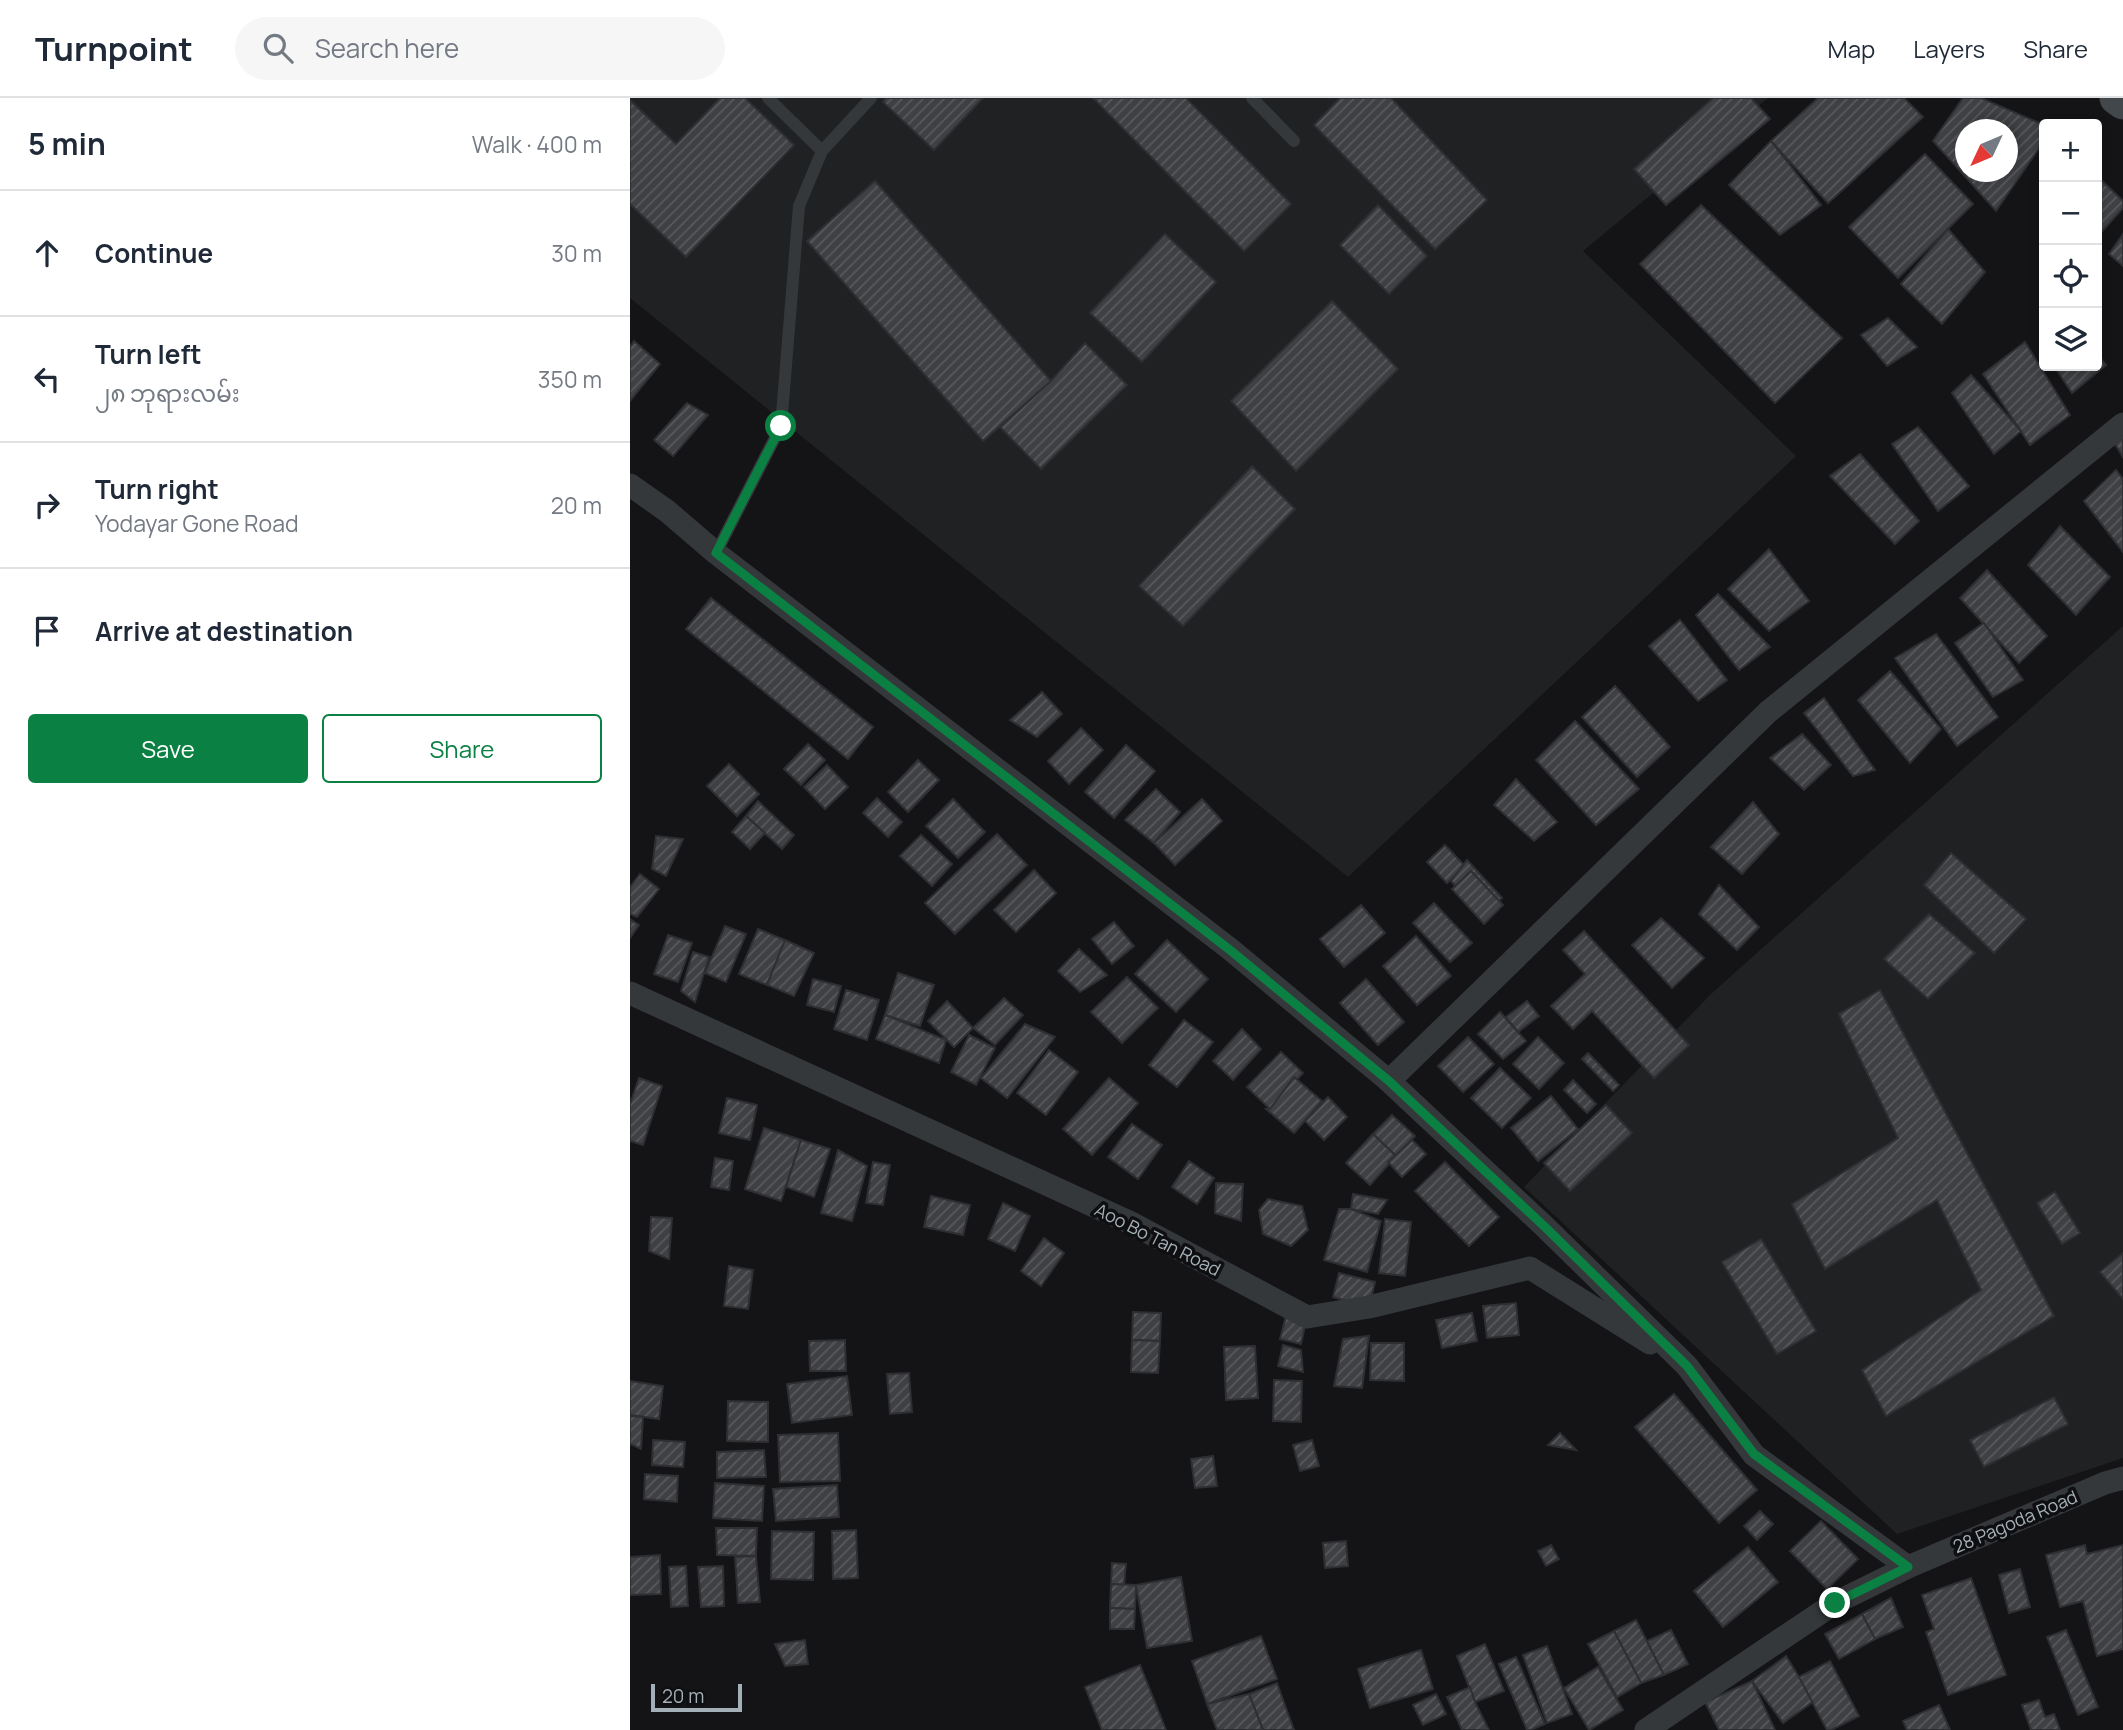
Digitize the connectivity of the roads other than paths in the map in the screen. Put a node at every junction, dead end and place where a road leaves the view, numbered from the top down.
1 (768, 98) edge
2 (871, 98) edge
3 (1252, 98) edge
4 (2116, 98) edge
5 (2123, 103) edge
6 (1294, 141) dead end
7 (822, 151) junction
8 (2123, 424) edge
9 (630, 485) edge
10 (716, 553) junction
11 (630, 993) edge
12 (1389, 1081) junction
13 (1687, 1366) junction
14 (2123, 1478) edge
15 (1908, 1567) junction
16 (1646, 1730) edge

1 - 7 lane
2 - 7 lane
3 - 6 lane
4 - 5 main road
7 - 10 lane
8 - 12 street
9 - 10 street
10 - 12 street
11 - 13 street, Aoo Bo Tan Road
12 - 13 street
13 - 15 street
14 - 15 street, 28 Pagoda Road
15 - 16 street, 28 Pagoda Road

